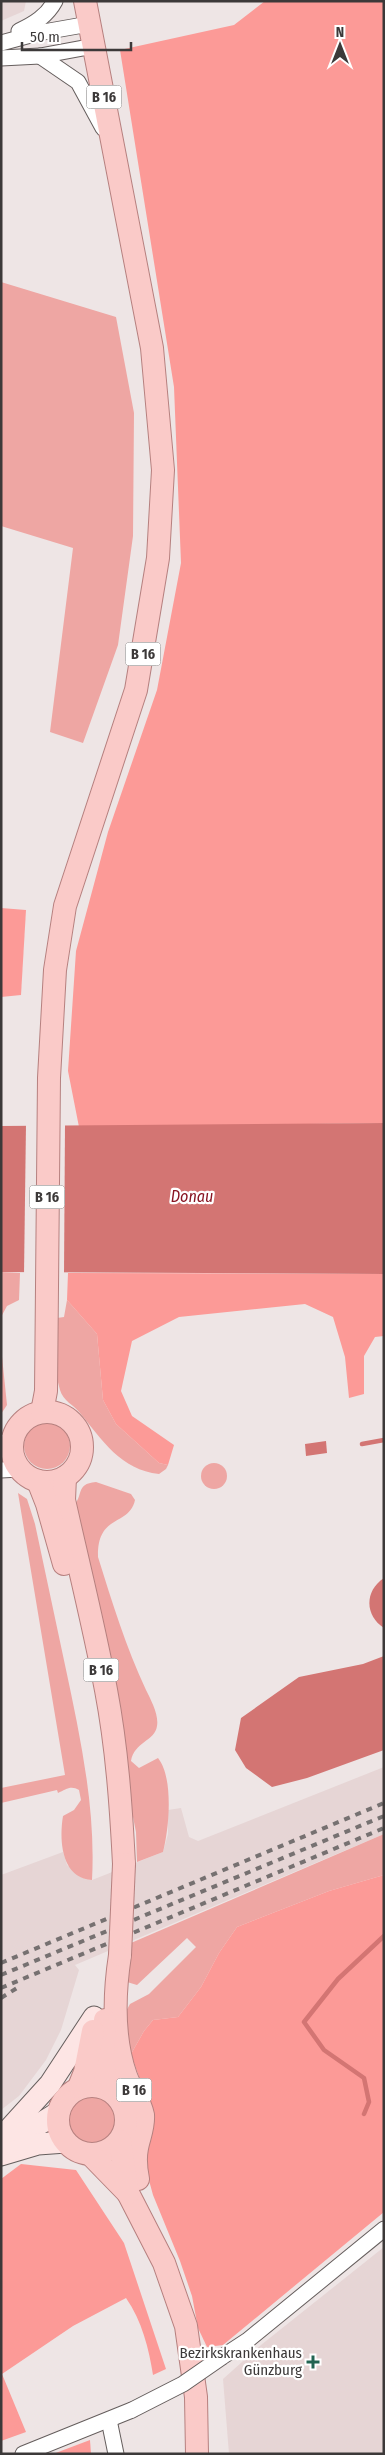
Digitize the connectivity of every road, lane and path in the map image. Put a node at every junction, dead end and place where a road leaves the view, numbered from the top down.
1 (55, 1) edge
2 (85, 1) edge
3 (89, 24) junction
4 (1, 42) edge
5 (94, 46) junction
6 (40, 56) junction
7 (1, 58) edge
8 (113, 149) junction
9 (42, 1412) junction
10 (7, 1441) edge
11 (20, 1473) edge
12 (64, 1477) junction
13 (70, 1528) junction
14 (70, 1587) junction
15 (118, 1866) junction
16 (105, 2008) junction
17 (79, 2087) junction
18 (108, 2089) junction
19 (59, 2112) junction
20 (1, 2138) edge
21 (120, 2141) junction
22 (1, 2142) edge
23 (66, 2142) junction
24 (91, 2154) junction
25 (1, 2155) edge
26 (128, 2193) junction
27 (384, 2229) edge
28 (152, 2240) junction
29 (109, 2420) junction
30 (23, 2454) edge
31 (116, 2454) edge
32 (197, 2454) edge

1 - 4 street
2 - 3 main road, B 16
3 - 4 street
3 - 5 main road, B 16
5 - 6 street
5 - 8 main road, B 16
6 - 7 street
6 - 8 street
8 - 9 main road, B 16
9 - 10 main road
9 - 12 main road
10 - 11 main road
11 - 12 main road
11 - 14 main road
12 - 13 main road, B 16
13 - 14 main road, B 16
13 - 15 main road, B 16
14 - 15 main road, B 16
15 - 16 main road, B 16
16 - 17 main road, B 16
16 - 18 main road, B 16
16 - 20 main road
16 - 28 main road, B 16
17 - 18 main road, B 16
17 - 19 main road, B 16
18 - 21 main road, B 16
19 - 22 main road
19 - 23 main road
21 - 24 main road
21 - 26 main road, B 16
23 - 24 main road, B 16
23 - 25 main road
24 - 26 main road, B 16
26 - 28 main road, B 16
27 - 29 street, bridge
28 - 32 main road, B 16
29 - 30 street
29 - 31 street

